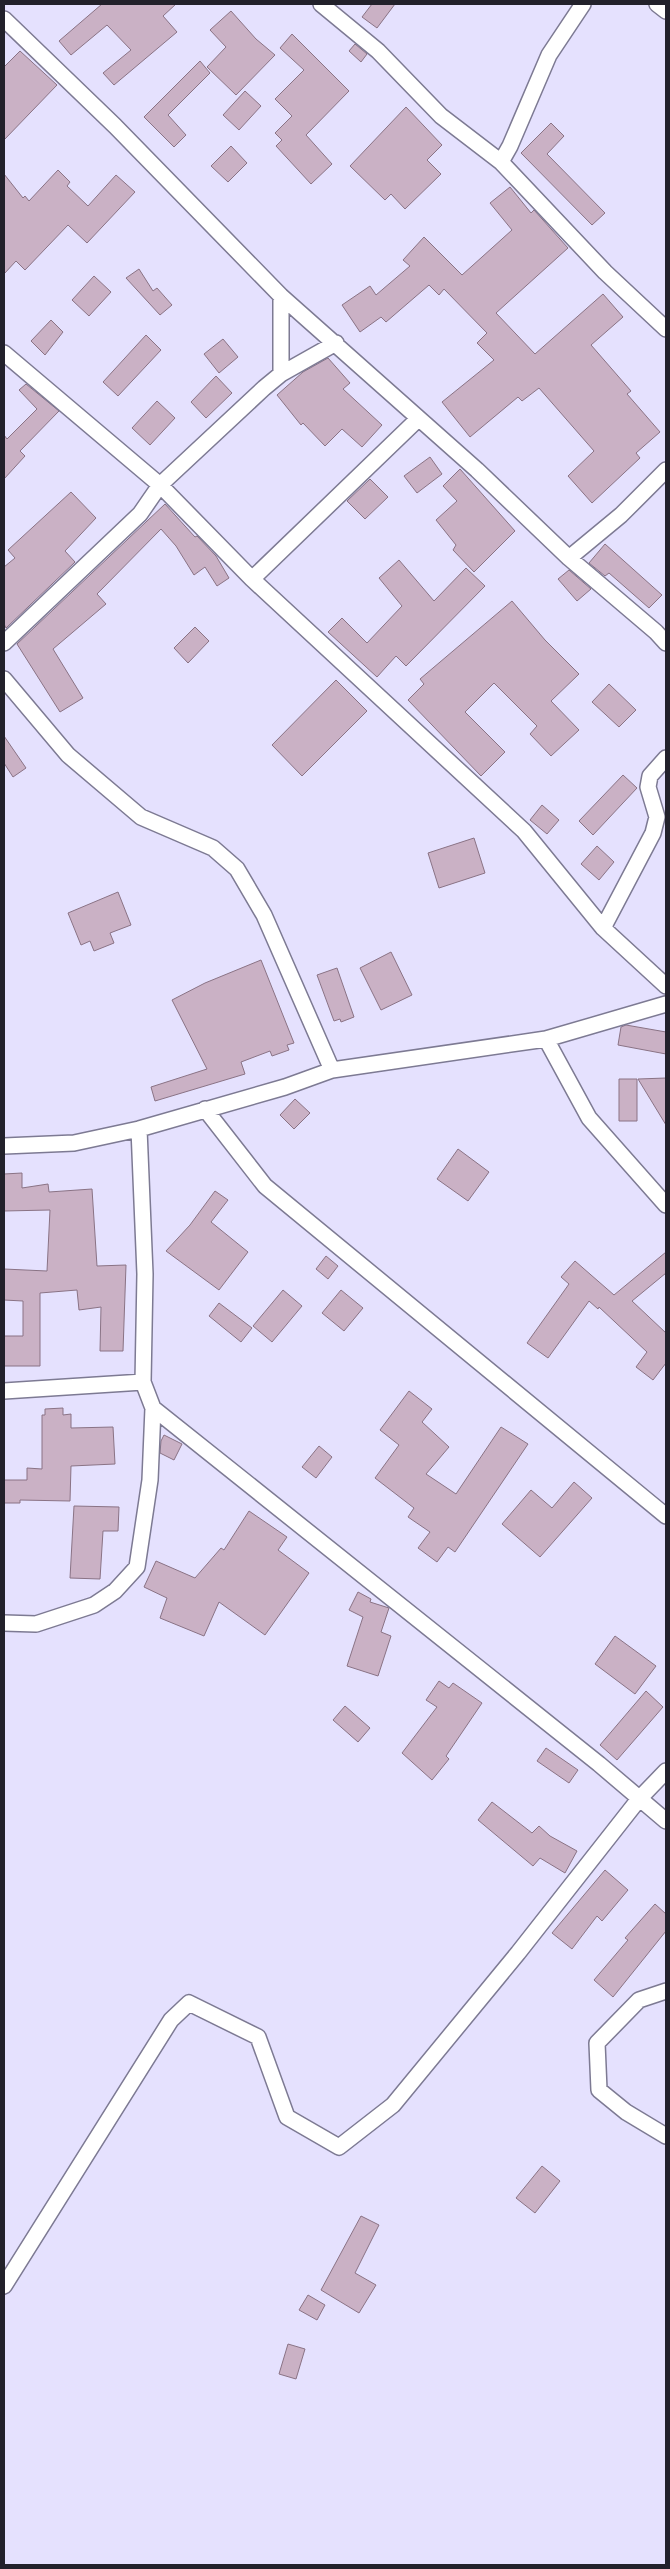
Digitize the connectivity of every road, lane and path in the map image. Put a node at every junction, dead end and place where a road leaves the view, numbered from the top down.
1 (321, 4) edge
2 (583, 4) edge
3 (657, 4) edge
4 (666, 11) edge
5 (4, 19) edge
6 (501, 162) junction
7 (281, 296) junction
8 (666, 329) edge
9 (336, 343) junction
10 (4, 353) edge
11 (281, 374) junction
12 (418, 419) junction
13 (666, 470) edge
14 (160, 486) junction
15 (569, 558) junction
16 (252, 579) junction
17 (4, 643) edge
18 (666, 643) edge
19 (4, 679) edge
20 (666, 758) edge
21 (603, 928) junction
22 (666, 986) edge
23 (666, 1004) edge
24 (546, 1040) junction
25 (332, 1070) junction
26 (205, 1109) junction
27 (139, 1128) junction
28 (4, 1146) edge
29 (666, 1205) edge
30 (143, 1382) junction
31 (4, 1391) edge
32 (153, 1408) junction
33 (666, 1516) edge
34 (4, 1623) edge
35 (666, 1771) edge
36 (639, 1798) junction
37 (666, 1822) edge
38 (666, 1991) edge
39 (666, 2136) edge
40 (4, 2286) edge

1 - 6 street
2 - 6 street
3 - 4 street
5 - 7 street
6 - 8 street
7 - 9 street
7 - 11 street
9 - 11 street
9 - 12 street
10 - 14 street
11 - 14 street
12 - 15 street
12 - 16 street
13 - 15 street
14 - 16 street
14 - 17 street
15 - 18 street
16 - 21 street
19 - 25 street
20 - 21 street
21 - 22 street
23 - 24 street
24 - 25 street
24 - 29 street
25 - 26 street
26 - 27 street
26 - 33 street
27 - 28 street
27 - 30 street
30 - 31 street
30 - 32 street
32 - 34 street
32 - 36 street
35 - 36 street
36 - 37 street
36 - 40 street
38 - 39 street

